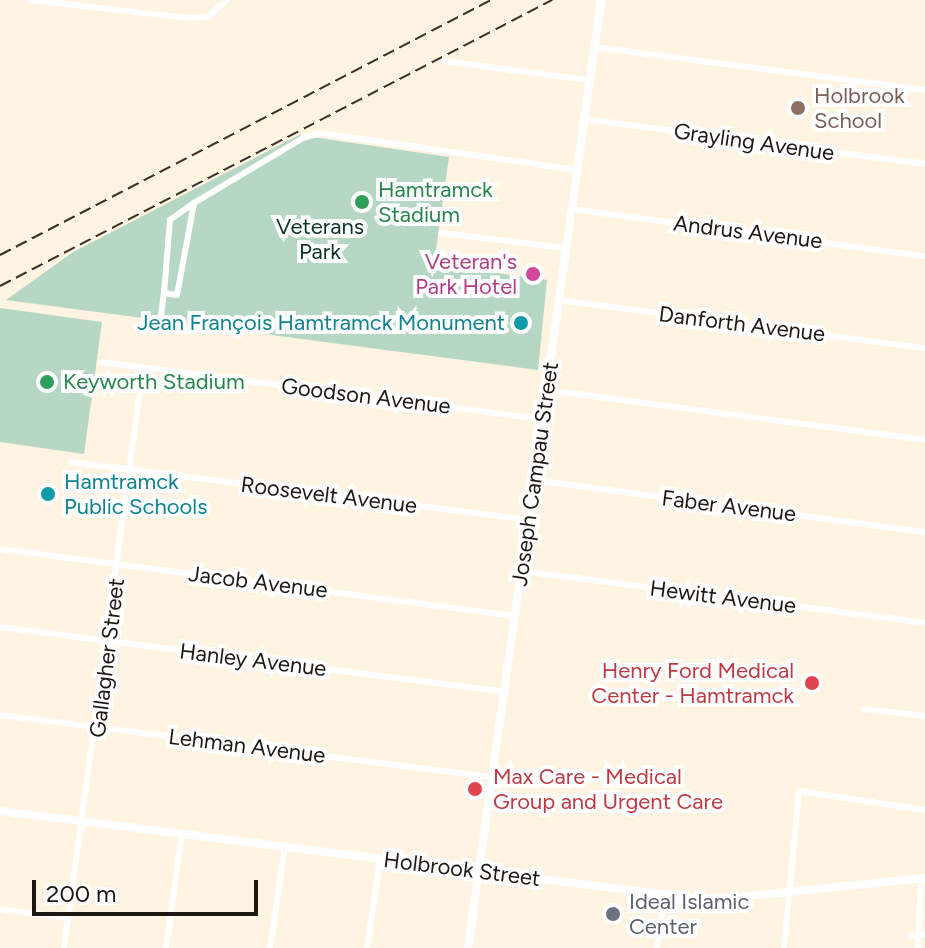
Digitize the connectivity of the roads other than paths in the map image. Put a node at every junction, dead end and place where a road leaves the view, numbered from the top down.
1 (30, 0) edge
2 (227, 0) edge
3 (601, 0) edge
4 (594, 47) junction
5 (444, 61) dead end
6 (589, 80) junction
7 (925, 90) edge
8 (584, 119) junction
9 (925, 164) edge
10 (577, 170) junction
11 (194, 203) junction
12 (571, 209) junction
13 (441, 233) dead end
14 (566, 248) junction
15 (925, 256) edge
16 (164, 293) junction
17 (559, 300) junction
18 (160, 324) dead end
19 (925, 348) edge
20 (102, 362) dead end
21 (143, 368) junction
22 (546, 390) junction
23 (542, 419) junction
24 (925, 440) edge
25 (71, 462) dead end
26 (129, 469) junction
27 (533, 480) junction
28 (528, 520) junction
29 (925, 532) edge
30 (0, 549) edge
31 (119, 565) junction
32 (521, 571) junction
33 (516, 616) junction
34 (925, 623) edge
35 (0, 627) edge
36 (110, 641) junction
37 (506, 692) junction
38 (864, 709) dead end
39 (0, 715) edge
40 (925, 716) edge
41 (99, 727) junction
42 (494, 777) junction
43 (925, 810) edge
44 (0, 811) edge
45 (82, 821) junction
46 (182, 833) junction
47 (285, 847) junction
48 (380, 859) junction
49 (478, 871) junction
50 (924, 880) edge
51 (792, 894) junction
52 (664, 895) junction
53 (924, 906) edge
54 (0, 909) edge
55 (67, 918) junction
56 (922, 935) edge
57 (910, 936) dead end
58 (64, 948) edge
59 (166, 948) edge
60 (270, 948) edge
61 (367, 948) edge
62 (468, 948) edge
63 (657, 948) edge
64 (784, 948) edge
65 (918, 948) edge

1 - 2 street
3 - 4 street, Joseph Campau Street
4 - 6 street, Joseph Campau Street
4 - 7 street
5 - 6 street
6 - 8 street, Joseph Campau Street
8 - 9 street, Grayling Avenue
8 - 10 street, Joseph Campau Street
10 - 11 street
10 - 12 street, Joseph Campau Street
11 - 16 street
11 - 16 street
12 - 14 street, Joseph Campau Street
12 - 15 street, Andrus Avenue
13 - 14 street
14 - 17 street, Joseph Campau Street
16 - 18 street
17 - 19 street, Danforth Avenue
17 - 22 street, Joseph Campau Street
20 - 21 street, Goodson Avenue
21 - 23 street, Goodson Avenue
21 - 26 street, Gallagher Street
22 - 23 street, Joseph Campau Street
22 - 24 street
23 - 27 street, Joseph Campau Street
25 - 26 street, Roosevelt Avenue
26 - 28 street, Roosevelt Avenue
26 - 31 street, Gallagher Street
27 - 28 street, Joseph Campau Street
27 - 29 street, Faber Avenue
28 - 32 street, Joseph Campau Street
30 - 31 street, Jacob Avenue
31 - 33 street, Jacob Avenue
31 - 36 street, Gallagher Street
32 - 33 street, Joseph Campau Street
32 - 34 street, Hewitt Avenue
33 - 37 street, Joseph Campau Street
35 - 36 street, Hanley Avenue
36 - 37 street, Hanley Avenue
36 - 41 street, Gallagher Street
37 - 42 street, Joseph Campau Street
38 - 40 street
39 - 41 street, Lehman Avenue
41 - 42 street, Lehman Avenue
41 - 45 street, Gallagher Street
42 - 49 street, Joseph Campau Street
43 - 51 street
44 - 45 street, Holbrook Street
45 - 46 street, Holbrook Street
45 - 55 street, Gallagher Street
46 - 47 street, Holbrook Street
46 - 59 street
47 - 48 street, Holbrook Street
47 - 60 street
48 - 49 street, Holbrook Street
48 - 61 street
49 - 52 street, Holbrook Street
49 - 62 street, Joseph Campau Street
50 - 51 street, Holbrook Street
50 - 53 street
51 - 52 street, Holbrook Street
51 - 64 street
52 - 63 street
53 - 56 street
54 - 55 street
55 - 58 street, Gallagher Street
56 - 57 street
56 - 65 street

